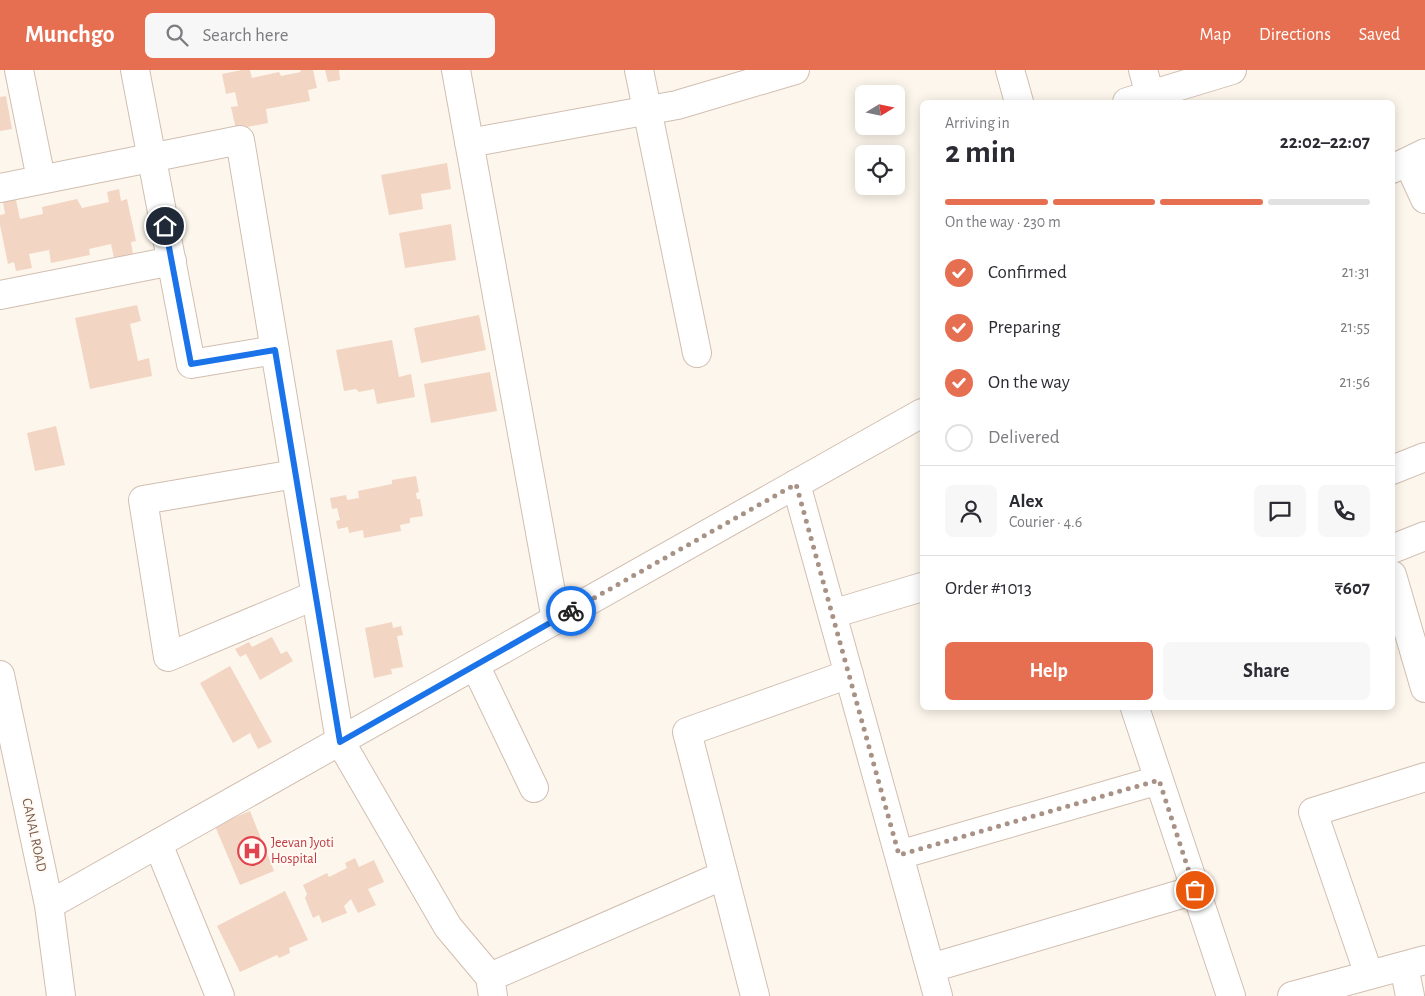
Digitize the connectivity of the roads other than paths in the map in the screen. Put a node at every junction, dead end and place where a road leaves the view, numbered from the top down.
1 (19, 70) edge
2 (135, 70) edge
3 (456, 70) edge
4 (639, 70) edge
5 (795, 70) edge
6 (1010, 70) edge
7 (1232, 70) edge
8 (1140, 89) edge
9 (1018, 100) edge
10 (647, 111) junction
11 (470, 143) junction
12 (152, 157) junction
13 (1408, 161) edge
14 (41, 180) junction
15 (0, 188) edge
16 (1425, 199) edge
17 (172, 261) junction
18 (0, 295) edge
19 (275, 350) junction
20 (697, 353) dead end
21 (920, 414) edge
22 (1425, 457) edge
23 (1395, 469) edge
24 (296, 474) junction
25 (796, 484) junction
26 (1425, 536) edge
27 (1395, 548) edge
28 (1395, 585) edge
29 (920, 588) edge
30 (316, 595) junction
31 (832, 614) junction
32 (556, 620) junction
33 (475, 665) junction
34 (849, 674) junction
35 (0, 676) edge
36 (1425, 688) edge
37 (1136, 710) edge
38 (340, 742) junction
39 (1425, 777) edge
40 (1159, 780) junction
41 (534, 788) dead end
42 (158, 844) junction
43 (899, 855) junction
44 (724, 875) junction
45 (1195, 890) junction
46 (49, 906) junction
47 (1414, 963) edge
48 (931, 968) junction
49 (1369, 975) junction
50 (491, 986) edge
51 (61, 996) edge
52 (220, 996) edge
53 (755, 996) edge
54 (938, 996) edge
55 (1230, 996) edge
56 (1292, 996) edge
57 (1410, 996) edge

1 - 14 street
2 - 12 street
3 - 11 street
4 - 10 street
5 - 10 street
6 - 9 street
7 - 8 street
10 - 11 street
10 - 20 street
11 - 32 street
12 - 14 street
12 - 17 street
12 - 19 street
13 - 16 street
14 - 15 street
17 - 18 street
17 - 19 street
19 - 24 street
21 - 25 street
22 - 23 street
24 - 30 street
24 - 30 street
25 - 31 street
25 - 32 street
26 - 27 street
28 - 36 street
29 - 31 street
30 - 38 street
31 - 34 street
32 - 33 street
33 - 38 street
33 - 41 street
34 - 43 street
34 - 44 street
35 - 46 street, CANAL ROAD
37 - 40 street
38 - 42 street
38 - 50 street
39 - 49 street
40 - 43 street
40 - 45 street
42 - 46 street
42 - 52 street
43 - 48 street
44 - 50 street
44 - 53 street
45 - 48 street
45 - 55 street
46 - 51 street, CANAL ROAD
47 - 49 street
47 - 57 street
48 - 54 street
49 - 56 street

